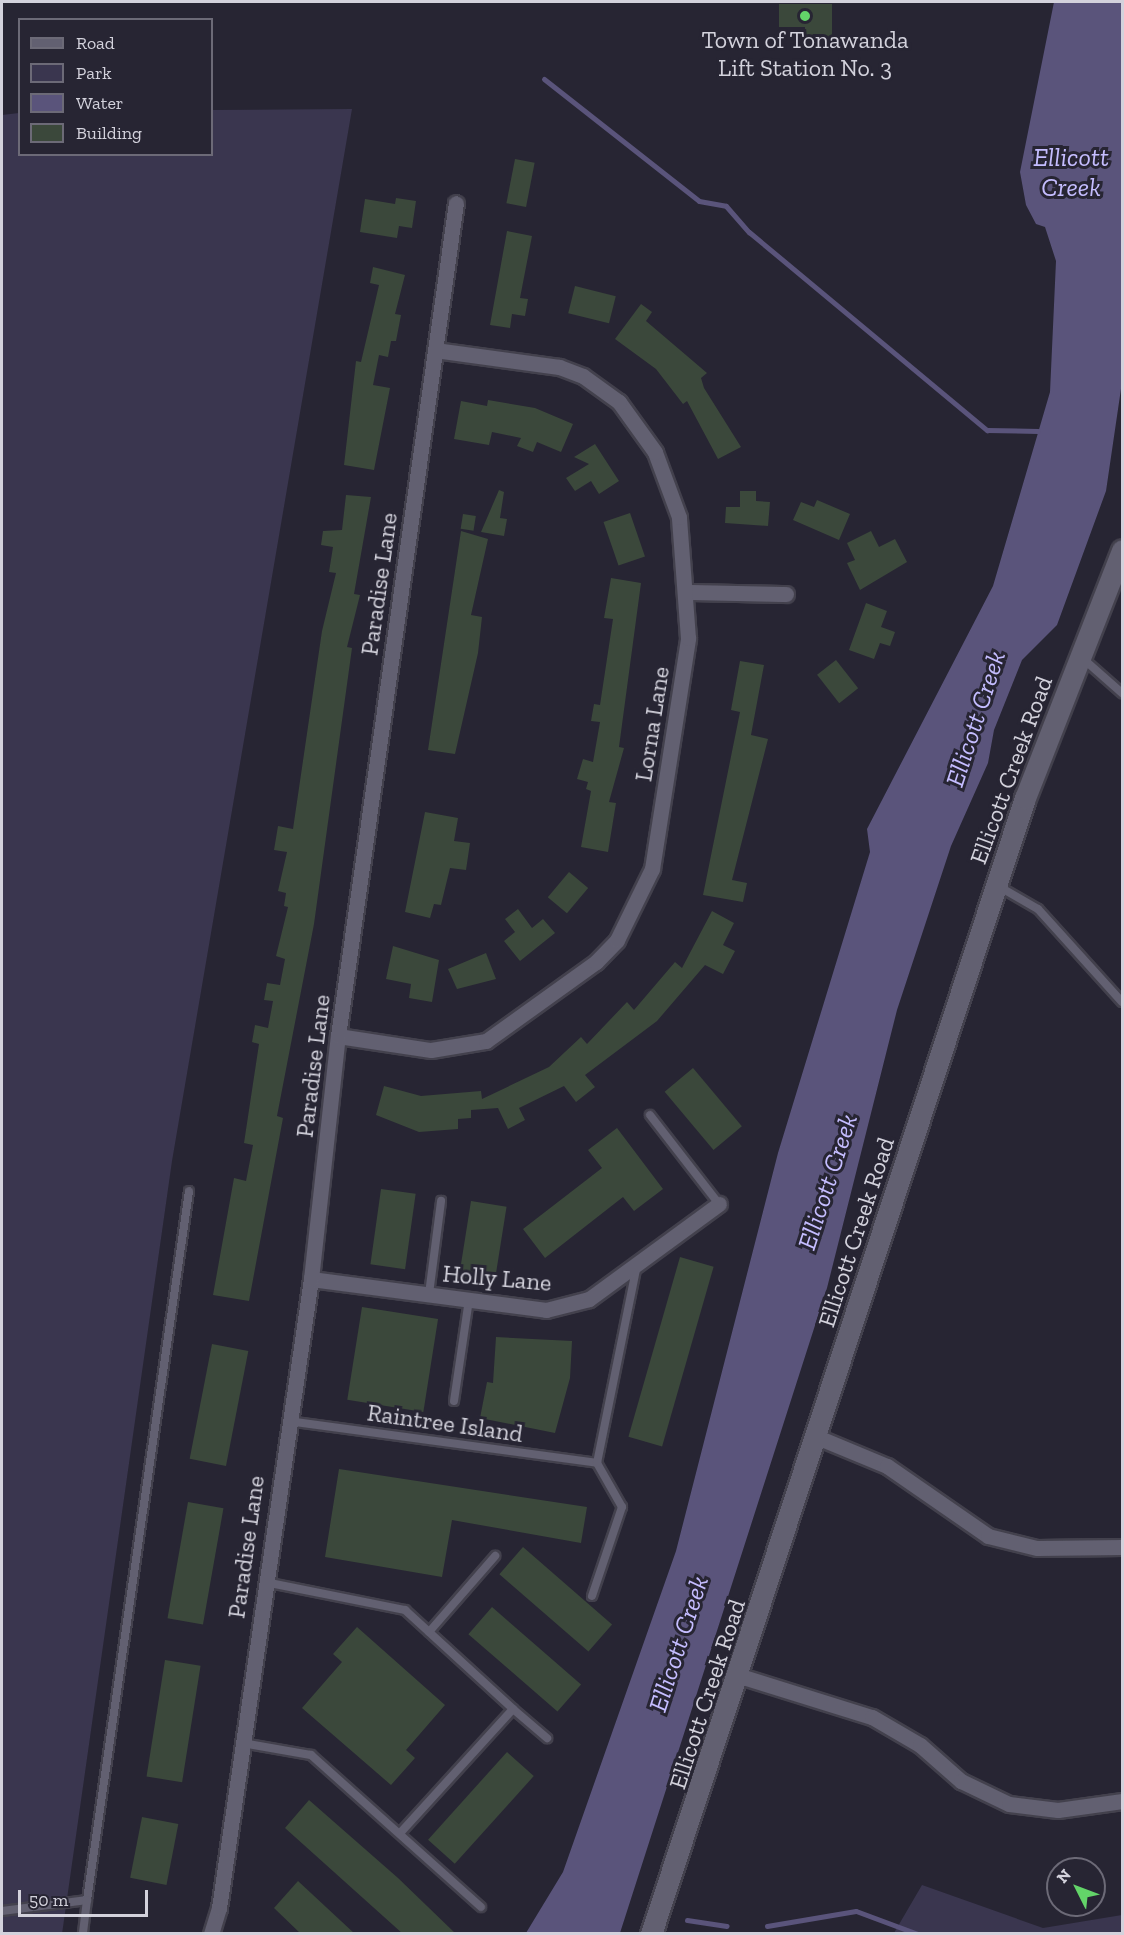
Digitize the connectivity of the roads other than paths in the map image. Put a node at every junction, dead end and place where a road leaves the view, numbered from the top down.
1 (456, 203) dead end
2 (435, 350) junction
3 (1122, 550) edge
4 (687, 592) junction
5 (786, 594) dead end
6 (1080, 656) junction
7 (1122, 693) edge
8 (996, 885) junction
9 (1122, 1002) edge
10 (338, 1036) junction
11 (650, 1115) dead end
12 (189, 1191) dead end
13 (441, 1201) dead end
14 (719, 1204) joint
15 (638, 1261) junction
16 (311, 1279) junction
17 (429, 1294) junction
18 (469, 1300) junction
19 (454, 1401) dead end
20 (287, 1421) junction
21 (817, 1437) junction
22 (597, 1463) junction
23 (1122, 1547) edge
24 (495, 1556) dead end
25 (263, 1582) junction
26 (592, 1596) dead end
27 (429, 1632) junction
28 (740, 1676) junction
29 (513, 1709) junction
30 (547, 1738) dead end
31 (242, 1743) junction
32 (1122, 1802) edge
33 (400, 1833) junction
34 (87, 1900) junction
35 (481, 1907) dead end
36 (2, 1911) edge
37 (212, 1933) edge
38 (83, 1934) edge
39 (651, 1934) edge

1 - 2 street, Paradise Lane
2 - 4 street, Lorna Lane
2 - 10 street, Paradise Lane
3 - 6 street, Ellicott Creek Road
4 - 5 street
4 - 10 street, Lorna Lane
6 - 7 lane
6 - 8 street, Ellicott Creek Road
8 - 9 lane
8 - 21 street, Ellicott Creek Road
10 - 16 street, Paradise Lane
11 - 14 lane
12 - 34 lane
13 - 17 lane
14 - 15 street, Holly Lane
15 - 18 street, Holly Lane
15 - 22 lane
16 - 17 street, Holly Lane
16 - 20 street, Paradise Lane
17 - 18 street, Holly Lane
18 - 19 lane
20 - 22 lane, Raintree Island
20 - 25 street, Paradise Lane
21 - 23 street
21 - 28 street, Ellicott Creek Road
22 - 26 lane
24 - 27 lane
25 - 27 lane
25 - 31 street, Paradise Lane
27 - 29 lane
28 - 32 street
28 - 39 street, Ellicott Creek Road
29 - 30 lane
29 - 33 lane
31 - 33 lane
31 - 37 street, Paradise Lane
33 - 35 lane
34 - 36 lane
34 - 38 lane

